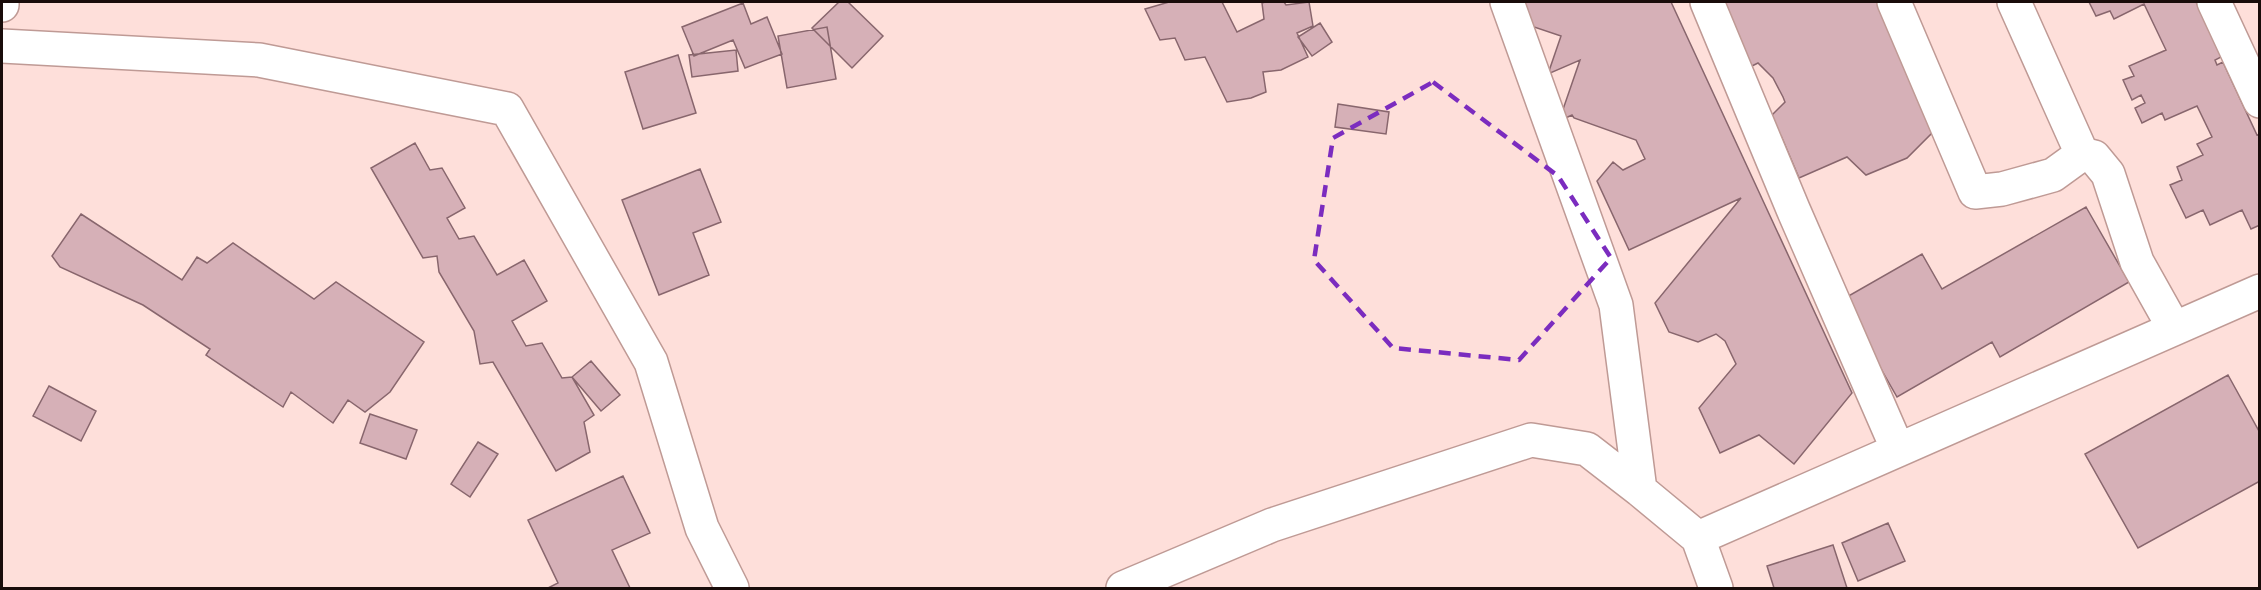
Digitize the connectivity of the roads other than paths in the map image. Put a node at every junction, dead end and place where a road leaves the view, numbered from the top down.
1 (1507, 2) edge
2 (1707, 2) edge
3 (1894, 2) edge
4 (2014, 2) edge
5 (2214, 2) edge
6 (2, 45) edge
7 (2259, 101) edge
8 (2082, 154) junction
9 (2259, 291) edge
10 (2174, 328) junction
11 (1898, 450) junction
12 (1640, 490) junction
13 (1698, 538) junction
14 (732, 588) edge
15 (1123, 588) edge
16 (1716, 588) edge

1 - 12 street
2 - 11 street
3 - 8 street
4 - 8 street
5 - 7 street
6 - 14 street
8 - 10 street
9 - 10 street
10 - 11 street
11 - 13 street
12 - 13 street
12 - 15 street
13 - 16 street

